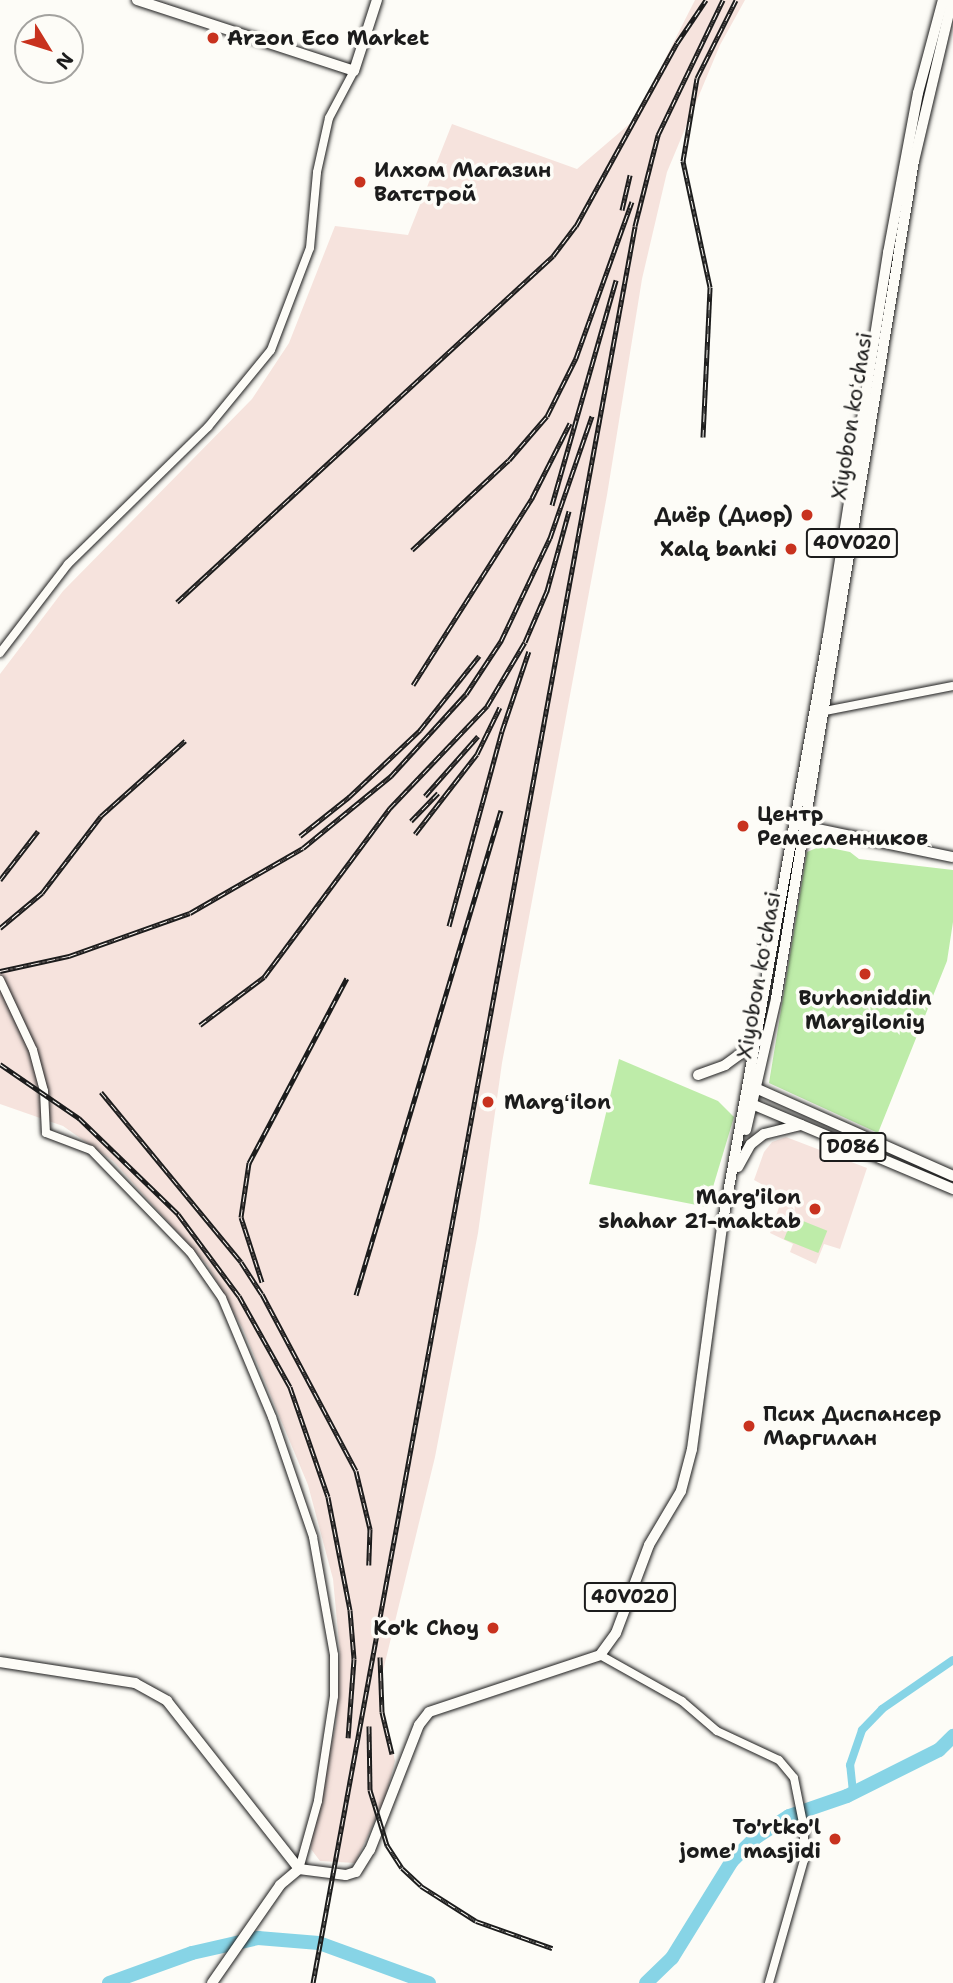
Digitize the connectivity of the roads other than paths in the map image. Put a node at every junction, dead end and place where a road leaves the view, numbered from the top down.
1 (137, 0) edge
2 (377, 0) edge
3 (943, 0) edge
4 (952, 0) edge
5 (354, 71) junction
6 (896, 234) junction
7 (0, 653) edge
8 (953, 686) edge
9 (825, 711) junction
10 (799, 825) junction
11 (953, 858) edge
12 (0, 980) edge
13 (758, 1041) junction
14 (698, 1075) dead end
15 (753, 1086) junction
16 (749, 1103) junction
17 (805, 1125) junction
18 (868, 1136) junction
19 (862, 1151) junction
20 (953, 1176) edge
21 (732, 1179) junction
22 (953, 1189) edge
23 (600, 1656) junction
24 (0, 1662) edge
25 (299, 1869) junction
26 (212, 1983) edge
27 (769, 1983) edge

1 - 5 main road
2 - 5 main road
3 - 6 main road, Xiyobon koʻchasi / 40V020
4 - 6 main road, Xiyobon koʻchasi / 40V020
5 - 7 street
6 - 9 main road, Xiyobon koʻchasi / 40V020
6 - 10 main road, Xiyobon koʻchasi / 40V020
8 - 9 street
9 - 10 main road, Xiyobon koʻchasi / 40V020
10 - 11 main road
10 - 13 main road, Xiyobon koʻchasi / 40V020
10 - 15 main road, Xiyobon koʻchasi / 40V020
12 - 25 street
13 - 14 main road
13 - 15 main road, Xiyobon koʻchasi / 40V020
15 - 16 main road, 40V020
15 - 18 main road, D086
16 - 17 main road, D086
16 - 21 main road, 40V020
17 - 19 main road, D086
17 - 21 main road
18 - 19 main road
18 - 20 main road, D086
19 - 22 main road, D086
21 - 23 main road, 40V020
23 - 25 main road
23 - 27 street
24 - 25 main road
25 - 26 main road

